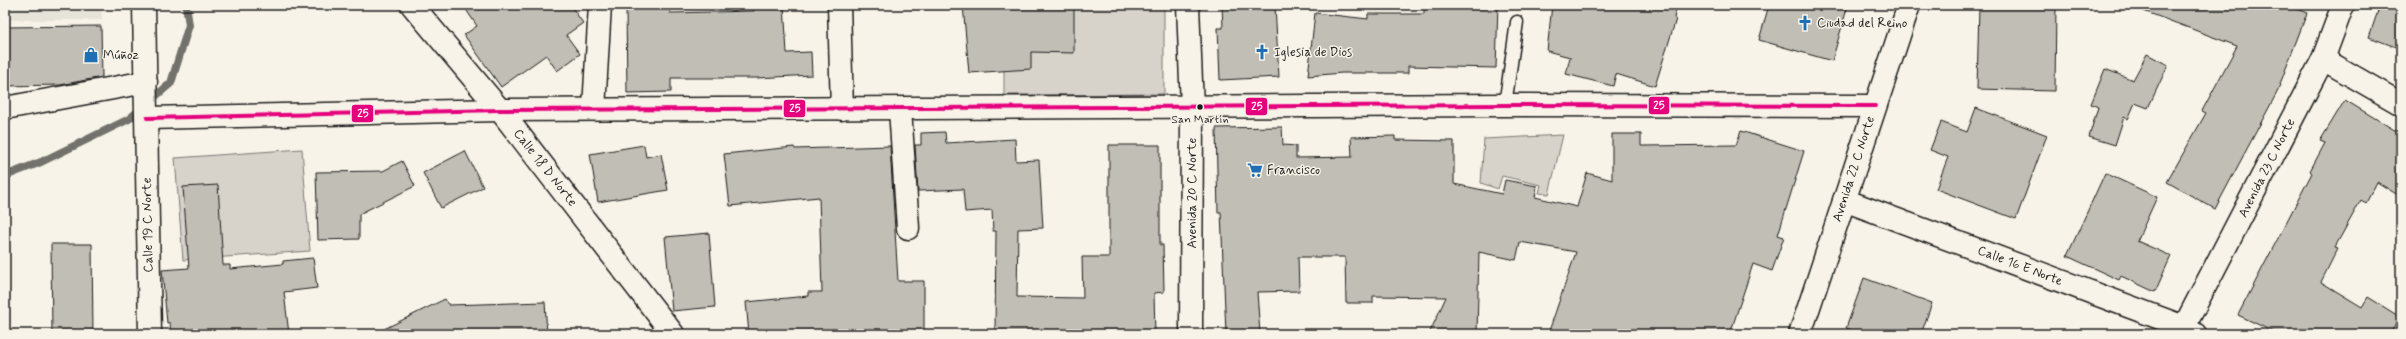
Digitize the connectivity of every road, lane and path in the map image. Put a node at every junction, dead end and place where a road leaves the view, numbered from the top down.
1 (144, 5) edge
2 (412, 5) edge
3 (600, 5) edge
4 (839, 5) edge
5 (1188, 5) edge
6 (1908, 5) edge
7 (2343, 5) edge
8 (1518, 22) dead end
9 (2323, 59) junction
10 (146, 83) junction
11 (2401, 104) edge
12 (1505, 105) junction
13 (1875, 106) junction
14 (5, 108) edge
15 (1192, 108) junction
16 (594, 109) junction
17 (842, 109) junction
18 (900, 109) junction
19 (500, 110) junction
20 (147, 117) junction
21 (1844, 200) junction
22 (908, 228) dead end
23 (2190, 331) edge
24 (150, 334) edge
25 (673, 334) edge
26 (1191, 334) edge
27 (1800, 334) edge

1 - 10 street, Calle 19 C Norte
2 - 19 street, Calle 18 D Norte
3 - 16 street
4 - 17 street
5 - 15 street, Avenida 20 C Norte
6 - 13 street, Avenida 22 C Norte
7 - 9 street, Avenida 23 C Norte
8 - 12 lane
9 - 11 street
9 - 23 street, Avenida 23 C Norte
10 - 14 street
10 - 20 street, Calle 19 C Norte
12 - 13 street
12 - 15 street
13 - 21 street, Avenida 22 C Norte
15 - 18 street
15 - 26 street, Avenida 20 C Norte
16 - 17 street
16 - 19 street
17 - 18 street
18 - 22 street
19 - 20 street
19 - 25 street, Calle 18 D Norte
20 - 24 street, Calle 19 C Norte
21 - 23 street, Calle 16 E Norte
21 - 27 street, Avenida 22 C Norte

